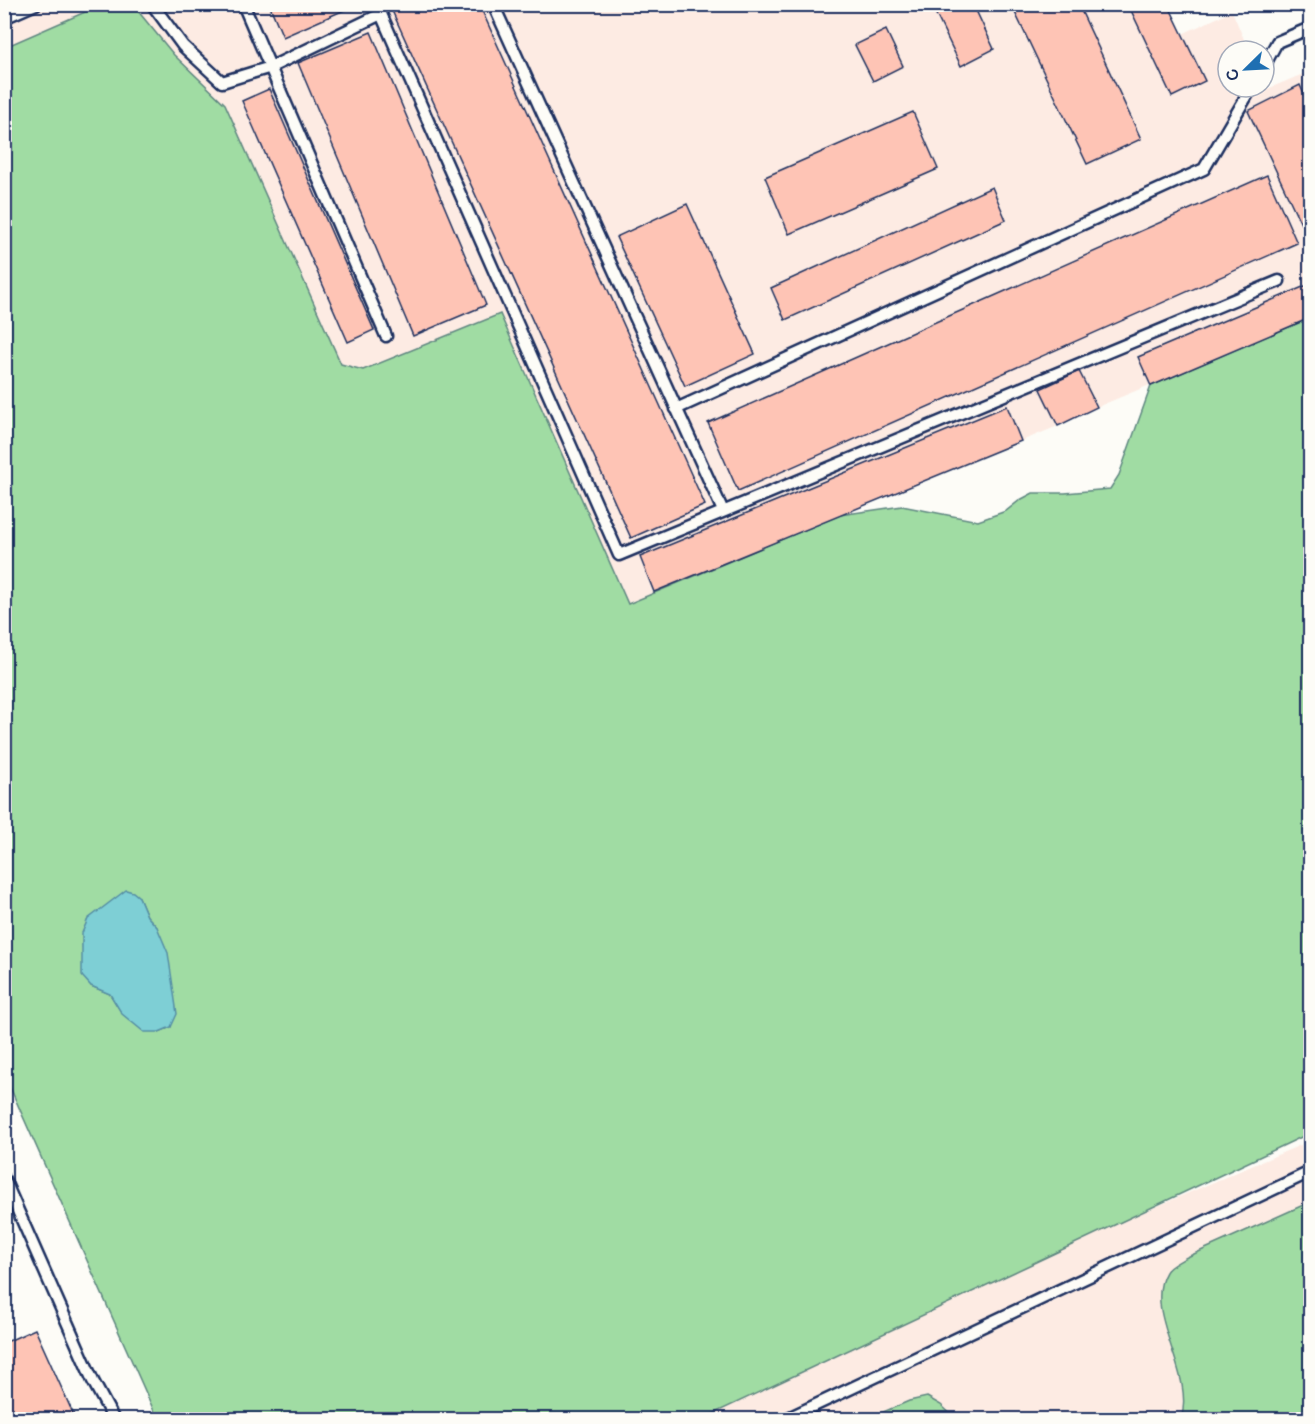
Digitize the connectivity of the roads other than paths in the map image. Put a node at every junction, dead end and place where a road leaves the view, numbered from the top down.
1 (36, 4) edge
2 (152, 4) edge
3 (243, 4) edge
4 (493, 4) edge
5 (379, 9) edge
6 (4, 18) edge
7 (1311, 28) edge
8 (1276, 44) edge
9 (271, 67) junction
10 (1245, 99) edge
11 (1280, 281) dead end
12 (386, 336) dead end
13 (676, 409) junction
14 (723, 511) junction
15 (1311, 1172) edge
16 (4, 1179) edge
17 (114, 1419) edge
18 (784, 1419) edge

1 - 6 lane
2 - 9 lane
3 - 9 lane
4 - 13 lane
5 - 9 lane
5 - 14 lane
7 - 8 lane
9 - 12 lane
10 - 13 lane
11 - 14 lane
13 - 14 lane
15 - 18 lane
16 - 17 lane

